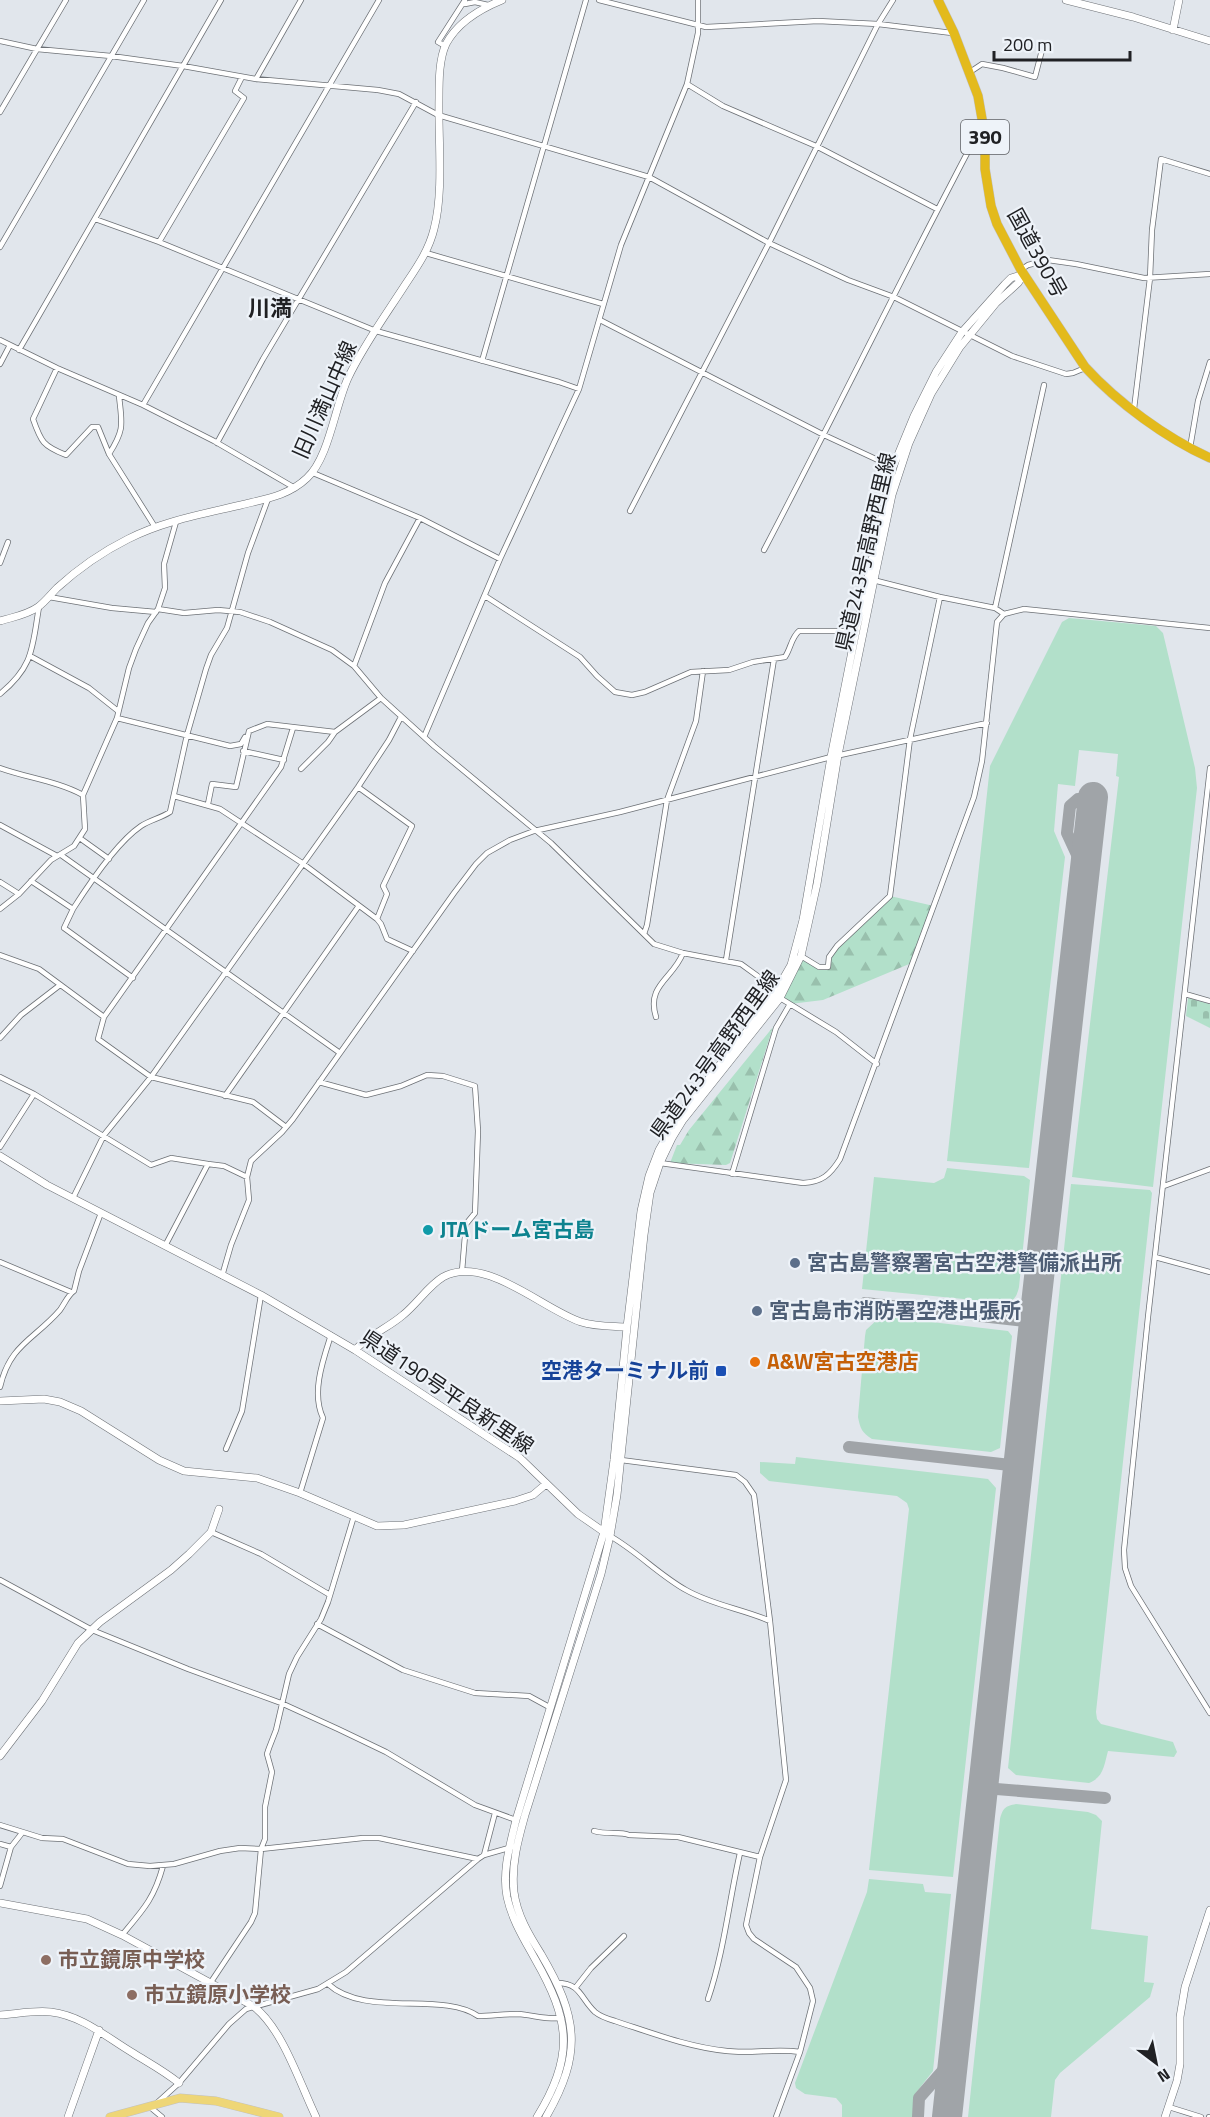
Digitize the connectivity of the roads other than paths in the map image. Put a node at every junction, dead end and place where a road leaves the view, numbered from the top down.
1 (66, 0) edge
2 (144, 0) edge
3 (221, 0) edge
4 (301, 0) edge
5 (379, 0) edge
6 (502, 0) edge
7 (586, 0) edge
8 (599, 0) edge
9 (698, 0) edge
10 (893, 0) edge
11 (938, 0) edge
12 (1066, 0) edge
13 (1179, 0) edge
14 (465, 2) edge
15 (488, 5) junction
16 (878, 24) junction
17 (698, 26) junction
18 (1173, 30) junction
19 (954, 33) junction
20 (0, 41) edge
21 (1210, 41) edge
22 (446, 46) junction
23 (37, 49) junction
24 (1042, 50) dead end
25 (111, 56) junction
26 (183, 66) junction
27 (970, 72) junction
28 (242, 77) junction
29 (256, 79) junction
30 (687, 84) junction
31 (329, 87) junction
32 (416, 102) junction
33 (0, 112) edge
34 (438, 115) junction
35 (984, 123) junction
36 (545, 145) junction
37 (816, 146) junction
38 (1210, 174) edge
39 (649, 177) junction
40 (937, 210) junction
41 (95, 219) junction
42 (159, 242) junction
43 (769, 243) junction
44 (0, 247) edge
45 (426, 253) junction
46 (224, 269) junction
47 (1023, 272) junction
48 (1210, 274) edge
49 (506, 276) junction
50 (1150, 278) junction
51 (894, 297) junction
52 (299, 300) junction
53 (603, 304) junction
54 (600, 320) junction
55 (376, 331) junction
56 (965, 334) junction
57 (0, 340) edge
58 (10, 345) junction
59 (19, 350) junction
60 (482, 361) junction
61 (1210, 362) edge
62 (0, 364) edge
63 (1085, 367) junction
64 (57, 368) junction
65 (702, 374) junction
66 (1044, 385) dead end
67 (579, 389) junction
68 (119, 396) junction
69 (143, 405) junction
70 (1134, 410) junction
71 (824, 435) junction
72 (217, 443) junction
73 (1190, 448) junction
74 (109, 454) junction
75 (1210, 458) edge
76 (893, 467) junction
77 (313, 472) junction
78 (295, 489) junction
79 (268, 499) junction
80 (630, 512) dead end
81 (420, 518) junction
82 (176, 522) junction
83 (154, 527) junction
84 (8, 542) dead end
85 (764, 550) dead end
86 (500, 559) junction
87 (0, 563) edge
88 (870, 579) junction
89 (485, 596) junction
90 (49, 597) junction
91 (940, 597) junction
92 (39, 607) junction
93 (995, 608) junction
94 (157, 610) junction
95 (231, 610) junction
96 (1004, 614) junction
97 (0, 621) edge
98 (1210, 628) edge
99 (856, 632) junction
100 (30, 656) junction
101 (774, 659) junction
102 (354, 666) junction
103 (703, 671) junction
104 (0, 694) edge
105 (381, 698) junction
106 (118, 714) junction
107 (401, 717) junction
108 (987, 723) junction
109 (293, 728) junction
110 (249, 731) junction
111 (335, 732) junction
112 (187, 735) junction
113 (424, 737) junction
114 (910, 739) junction
115 (243, 751) junction
116 (835, 756) junction
117 (284, 760) junction
118 (0, 768) edge
119 (1210, 768) edge
120 (301, 769) dead end
121 (753, 778) junction
122 (358, 788) junction
123 (83, 795) junction
124 (174, 796) junction
125 (667, 800) junction
126 (208, 804) junction
127 (0, 825) edge
128 (242, 825) junction
129 (534, 831) junction
130 (81, 838) junction
131 (59, 856) junction
132 (109, 859) junction
133 (302, 863) junction
134 (94, 879) junction
135 (31, 881) junction
136 (0, 882) edge
137 (20, 894) junction
138 (358, 907) junction
139 (0, 909) edge
140 (73, 909) junction
141 (377, 920) junction
142 (166, 930) junction
143 (644, 934) junction
144 (413, 951) junction
145 (683, 953) junction
146 (0, 954) edge
147 (801, 956) junction
148 (726, 960) junction
149 (226, 972) junction
150 (132, 978) junction
151 (60, 985) junction
152 (777, 990) junction
153 (1185, 994) junction
154 (780, 998) junction
155 (1210, 1001) edge
156 (790, 1004) junction
157 (283, 1012) junction
158 (104, 1017) junction
159 (656, 1017) dead end
160 (0, 1038) edge
161 (340, 1053) junction
162 (877, 1064) junction
163 (0, 1077) edge
164 (151, 1077) junction
165 (319, 1083) junction
166 (34, 1094) junction
167 (225, 1096) junction
168 (286, 1127) junction
169 (104, 1135) junction
170 (0, 1147) edge
171 (0, 1156) edge
172 (660, 1163) junction
173 (208, 1164) junction
174 (1210, 1169) edge
175 (732, 1174) junction
176 (247, 1177) junction
177 (1164, 1186) junction
178 (73, 1198) junction
179 (101, 1213) junction
180 (165, 1246) junction
181 (1155, 1257) junction
182 (0, 1262) edge
183 (462, 1271) junction
184 (1210, 1272) edge
185 (222, 1276) junction
186 (71, 1292) junction
187 (261, 1295) junction
188 (627, 1328) junction
189 (331, 1335) junction
190 (355, 1350) junction
191 (0, 1387) edge
192 (0, 1401) edge
193 (226, 1449) dead end
194 (621, 1460) junction
195 (546, 1484) junction
196 (300, 1493) junction
197 (219, 1509) dead end
198 (354, 1516) junction
199 (212, 1532) junction
200 (607, 1534) junction
201 (0, 1580) edge
202 (330, 1595) junction
203 (770, 1621) junction
204 (317, 1624) junction
205 (92, 1630) junction
206 (281, 1702) junction
207 (551, 1708) junction
208 (1210, 1713) edge
209 (0, 1756) edge
210 (495, 1814) junction
211 (516, 1820) junction
212 (0, 1825) edge
213 (594, 1831) dead end
214 (22, 1833) junction
215 (0, 1844) edge
216 (11, 1847) junction
217 (512, 1847) junction
218 (261, 1849) junction
219 (740, 1853) junction
220 (484, 1855) junction
221 (760, 1857) junction
222 (478, 1859) junction
223 (163, 1866) junction
224 (0, 1886) edge
225 (0, 1904) edge
226 (1210, 1910) edge
227 (1206, 1933) edge
228 (122, 1935) junction
229 (624, 1936) dead end
230 (211, 1982) junction
231 (557, 1983) junction
232 (328, 1984) junction
233 (576, 1987) junction
234 (708, 1999) dead end
235 (253, 2006) junction
236 (0, 2015) edge
237 (562, 2018) junction
238 (99, 2030) junction
239 (800, 2052) junction
240 (179, 2083) junction
241 (153, 2105) junction
242 (1169, 2107) junction
243 (68, 2117) edge
244 (110, 2117) edge
245 (162, 2117) edge
246 (279, 2117) edge
247 (316, 2117) edge
248 (537, 2117) edge
249 (546, 2117) edge
250 (776, 2117) edge
251 (1165, 2117) edge
252 (1201, 2117) edge

1 - 23 street
2 - 25 street
3 - 26 street
4 - 29 street
5 - 31 street
6 - 15 main road, 旧川満山中線
7 - 36 street
8 - 17 street
9 - 17 street
10 - 16 street
11 - 19 highway, 国道390号 / 390
12 - 18 main road
13 - 18 main road
14 - 15 street
14 - 22 street
15 - 22 main road, 旧川満山中線
16 - 17 street
16 - 19 street
16 - 37 street
17 - 30 street
18 - 21 main road
19 - 27 highway, 国道390号 / 390
20 - 23 street
22 - 34 main road, 旧川満山中線
23 - 25 street
23 - 33 street
24 - 27 street
25 - 26 street
25 - 44 street
26 - 28 street
26 - 41 street
27 - 35 highway, 国道390号 / 390
28 - 29 street
28 - 42 street
29 - 31 street
30 - 37 street
30 - 39 street
31 - 32 street
31 - 46 street
32 - 34 street
32 - 52 street
34 - 36 street
34 - 45 main road, 旧川満山中線
35 - 40 street
35 - 47 highway, 国道390号 / 390
36 - 39 street
36 - 49 street
37 - 40 street
37 - 43 street
38 - 50 street
39 - 43 street
39 - 53 street
40 - 51 street
41 - 42 street
41 - 59 street
42 - 46 street
43 - 51 street
43 - 65 street
45 - 49 street
45 - 55 main road, 旧川満山中線
46 - 52 street
46 - 69 street
47 - 50 street
47 - 56 main road, 県道243号高野西里線
47 - 63 highway, 国道390号 / 390
48 - 50 street
49 - 53 street
49 - 60 street
50 - 70 street
51 - 56 street
51 - 71 street
52 - 55 street
52 - 72 street
53 - 54 street
54 - 65 street
54 - 67 street
55 - 60 street
55 - 77 main road, 旧川満山中線
56 - 63 street
56 - 76 main road, 県道243号高野西里線
56 - 88 main road, 県道243号高野西里線
57 - 58 street
58 - 59 street
58 - 62 street
59 - 64 street
60 - 67 street
61 - 73 street
63 - 70 highway, 国道390号 / 390
64 - 68 street
64 - 74 street
65 - 71 street
65 - 80 street
66 - 93 street
67 - 86 street
68 - 69 street
68 - 74 street
69 - 72 street
70 - 73 highway, 国道390号 / 390
71 - 76 street
71 - 85 street
72 - 78 street
73 - 75 highway, 国道390号 / 390
74 - 83 street
76 - 88 main road, 県道243号高野西里線
77 - 78 main road, 旧川満山中線
77 - 81 street
78 - 79 main road, 旧川満山中線
79 - 82 main road, 旧川満山中線
79 - 95 street
81 - 86 street
81 - 102 street
82 - 83 main road, 旧川満山中線
82 - 94 street
83 - 90 main road, 旧川満山中線
84 - 87 street
86 - 89 street
88 - 91 street
88 - 99 main road, 県道243号高野西里線
88 - 116 main road, 県道243号高野西里線
89 - 103 street
89 - 113 street
90 - 92 main road, 旧川満山中線
90 - 94 street
91 - 93 street
91 - 114 street
92 - 97 main road, 旧川満山中線
92 - 100 street
93 - 96 street
94 - 95 street
94 - 106 street
95 - 102 street
95 - 112 street
96 - 98 street
96 - 108 street
99 - 101 street
99 - 116 main road, 県道243号高野西里線
100 - 104 street
100 - 106 street
101 - 103 street
101 - 121 street
102 - 105 street
103 - 125 street
105 - 107 street
105 - 111 street
106 - 112 street
106 - 123 street
107 - 113 street
107 - 122 street
108 - 114 street
108 - 162 street
109 - 110 street
109 - 111 street
109 - 117 street
110 - 112 street
110 - 115 street
111 - 120 street
112 - 124 street
113 - 129 street
114 - 116 street
114 - 147 street
115 - 117 street
115 - 126 street
116 - 121 street
116 - 147 main road, 県道243号高野西里線
116 - 152 main road, 県道243号高野西里線
117 - 128 street
118 - 123 street
119 - 153 street
121 - 125 street
121 - 148 street
122 - 133 street
122 - 141 street
123 - 130 street
124 - 126 street
124 - 132 street
125 - 129 street
125 - 143 street
126 - 128 street
127 - 131 street
128 - 133 street
128 - 142 street
129 - 143 street
129 - 144 street
130 - 131 street
130 - 132 street
131 - 134 street
131 - 135 street
132 - 134 street
133 - 138 street
133 - 149 street
134 - 140 street
134 - 142 street
135 - 137 street
135 - 140 street
136 - 137 street
137 - 139 street
138 - 141 street
138 - 157 street
140 - 150 street
141 - 144 street
142 - 149 street
142 - 150 street
143 - 145 street
144 - 161 street
145 - 148 street
145 - 159 street
146 - 151 street
147 - 154 main road, 県道243号高野西里線
148 - 152 street
149 - 157 street
149 - 164 street
150 - 158 street
151 - 158 street
151 - 160 street
152 - 154 street
152 - 188 main road, 県道243号高野西里線
153 - 155 street
153 - 177 street
154 - 156 street
154 - 172 main road, 県道243号高野西里線
156 - 162 street
156 - 175 street
157 - 161 street
157 - 167 street
158 - 164 street
161 - 165 street
162 - 175 street
163 - 166 street
164 - 167 street
164 - 169 street
165 - 168 street
165 - 183 street
166 - 169 street
166 - 170 street
167 - 168 street
168 - 176 street
169 - 173 street
169 - 178 street
171 - 178 main road, 県道190号平良新里線
172 - 175 street
172 - 194 main road, 県道243号高野西里線
173 - 176 street
173 - 180 street
174 - 177 street
176 - 185 street
177 - 181 street
178 - 179 main road, 県道190号平良新里線
179 - 180 main road, 県道190号平良新里線
179 - 186 street
180 - 185 main road, 県道190号平良新里線
181 - 184 street
181 - 208 street
182 - 186 street
183 - 188 main road
183 - 190 main road
185 - 187 main road, 県道190号平良新里線
186 - 191 street
187 - 189 main road, 県道190号平良新里線
187 - 193 street
188 - 200 main road, 県道243号高野西里線
189 - 190 main road, 県道190号平良新里線
189 - 196 street
190 - 195 main road, 県道190号平良新里線
192 - 196 main road
194 - 200 main road, 県道243号高野西里線
194 - 203 street
195 - 198 main road
195 - 200 main road, 県道190号平良新里線
196 - 198 main road
197 - 199 main road
198 - 202 street
199 - 202 street
199 - 205 main road
200 - 203 street
200 - 207 main road
200 - 217 main road
201 - 205 street
202 - 204 street
203 - 221 street
204 - 206 street
204 - 207 street
205 - 206 street
205 - 209 main road
206 - 210 street
206 - 218 street
207 - 211 main road
210 - 211 street
210 - 220 street
211 - 217 main road
212 - 214 street
213 - 219 street
214 - 216 street
214 - 223 street
215 - 216 street
216 - 224 street
217 - 220 street
217 - 231 main road
217 - 237 main road
218 - 222 street
218 - 223 street
218 - 230 street
219 - 221 street
219 - 234 street
220 - 222 street
221 - 239 street
222 - 232 street
223 - 228 street
225 - 228 main road
226 - 227 main road
227 - 242 main road
228 - 230 main road
229 - 233 street
230 - 235 main road
231 - 233 street
231 - 249 main road
232 - 235 street
232 - 237 street
233 - 239 street
235 - 240 street
235 - 247 main road
236 - 238 main road
237 - 248 main road
238 - 240 main road
238 - 243 main road
239 - 250 street
240 - 241 street
241 - 244 main road
241 - 245 street
241 - 246 main road
242 - 251 main road
242 - 252 street

